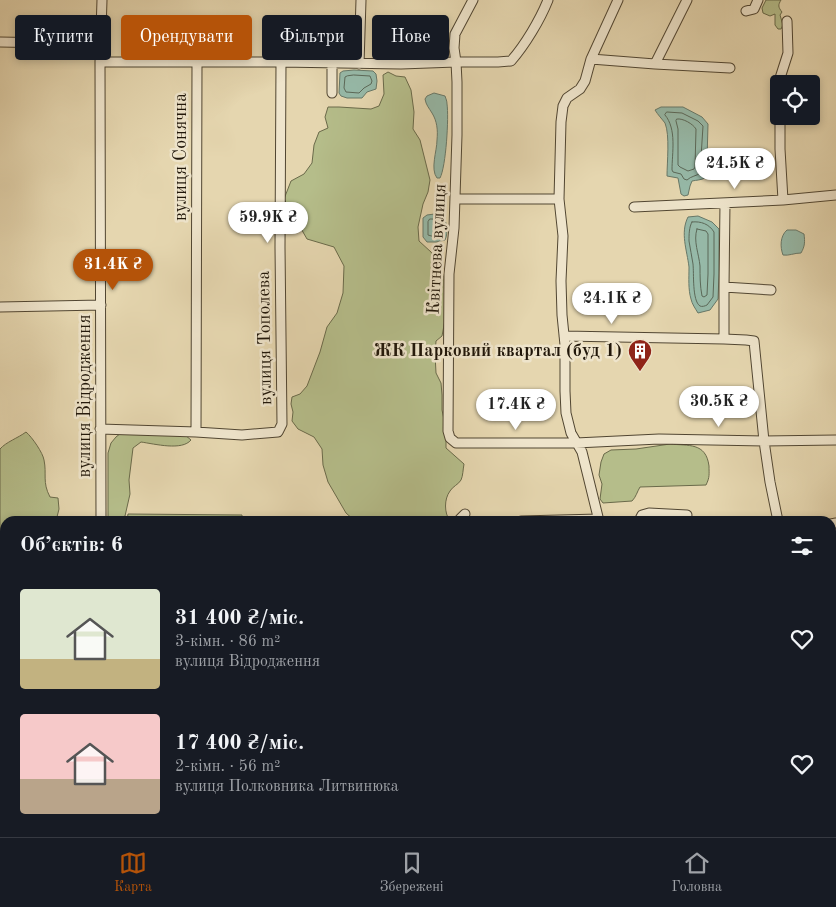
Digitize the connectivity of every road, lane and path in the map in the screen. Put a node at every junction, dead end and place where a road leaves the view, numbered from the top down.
1 (102, 0) edge
2 (361, 0) edge
3 (473, 0) edge
4 (548, 0) edge
5 (618, 0) edge
6 (687, 0) edge
7 (758, 0) edge
8 (746, 11) dead end
9 (101, 15) edge
10 (788, 21) dead end
11 (0, 42) edge
12 (15, 42) edge
13 (591, 59) junction
14 (100, 62) joint
15 (198, 62) junction
16 (281, 62) junction
17 (456, 62) junction
18 (332, 63) junction
19 (359, 64) junction
20 (655, 64) junction
21 (730, 68) dead end
22 (781, 75) edge
23 (332, 93) dead end
24 (780, 125) edge
25 (836, 195) edge
26 (456, 199) junction
27 (559, 199) junction
28 (783, 200) junction
29 (725, 203) junction
30 (634, 207) dead end
31 (724, 287) junction
32 (771, 290) dead end
33 (101, 305) junction
34 (0, 307) edge
35 (564, 336) junction
36 (724, 338) junction
37 (100, 429) junction
38 (196, 432) junction
39 (836, 440) edge
40 (764, 441) junction
41 (576, 443) junction
42 (687, 515) dead end
43 (101, 516) edge
44 (598, 516) edge
45 (642, 516) edge
46 (777, 516) edge

1 - 9 street, вулиця Відродження
2 - 19 street
3 - 17 street, Квітнева вулиця
4 - 17 street
5 - 13 street
6 - 20 street
7 - 8 street
10 - 22 street
11 - 12 street
13 - 20 street
13 - 27 street
14 - 15 street
14 - 33 street, вулиця Відродження
15 - 16 street
15 - 38 street, вулиця Сонячна
16 - 18 street
16 - 38 street, вулиця Тополева
17 - 19 street
17 - 26 street, Квітнева вулиця
18 - 19 street
18 - 23 street
20 - 21 street
24 - 28 street
25 - 28 street
26 - 27 street
26 - 41 street, Квітнева вулиця
27 - 35 street
28 - 29 street
29 - 30 street
29 - 31 street
31 - 32 street
31 - 36 street
33 - 34 street
33 - 37 street, вулиця Відродження
35 - 36 street
35 - 41 street
36 - 40 street
37 - 38 street
37 - 43 street, вулиця Відродження
39 - 40 street
40 - 41 street
40 - 46 street
41 - 44 street
42 - 45 street

